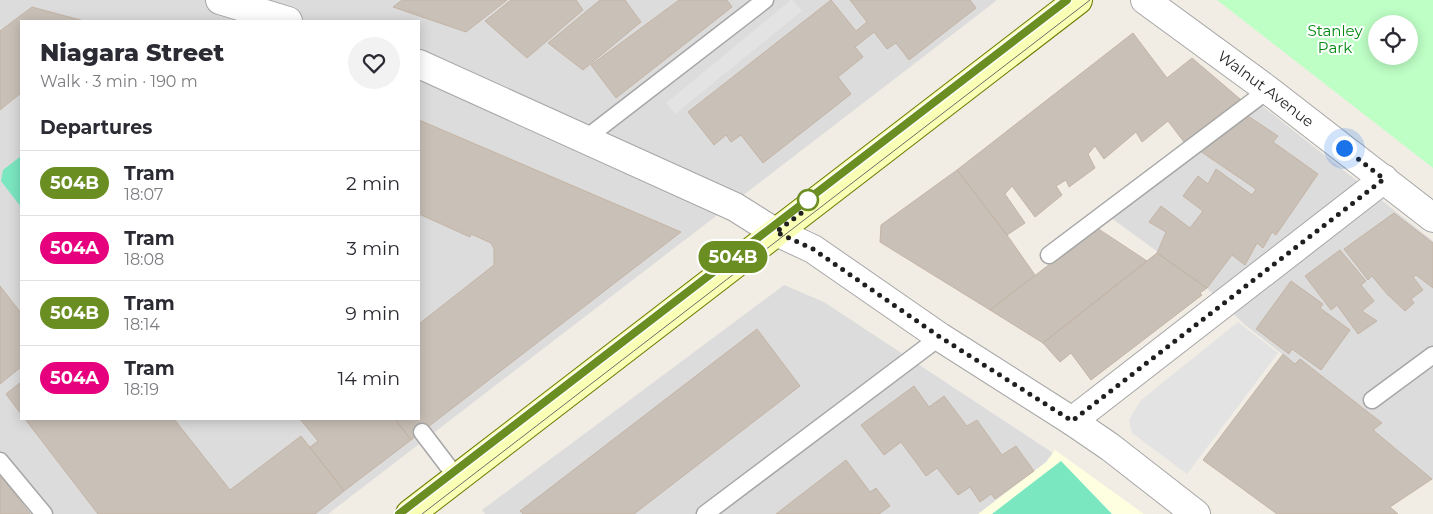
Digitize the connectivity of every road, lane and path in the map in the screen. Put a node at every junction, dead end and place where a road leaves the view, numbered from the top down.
1 (220, 0) edge
2 (763, 0) edge
3 (1145, 0) edge
4 (1063, 4) edge
5 (285, 20) edge
6 (420, 64) edge
7 (1268, 90) junction
8 (585, 139) junction
9 (1384, 179) junction
10 (1433, 218) edge
11 (776, 232) junction
12 (1049, 254) dead end
13 (940, 337) junction
14 (1433, 355) edge
15 (1372, 400) dead end
16 (1072, 421) junction
17 (422, 432) dead end
18 (0, 461) edge
19 (457, 478) junction
20 (44, 514) edge
21 (410, 514) edge
22 (705, 514) edge
23 (1196, 514) edge

1 - 5 street
2 - 8 lane
3 - 7 street, Walnut Avenue
4 - 11 main road
6 - 8 street
7 - 9 street, Walnut Avenue
7 - 12 lane
8 - 11 street
9 - 10 street, Walnut Avenue
9 - 16 street
11 - 13 street
11 - 19 main road
13 - 16 street
13 - 22 lane
14 - 15 lane
16 - 23 street
17 - 19 lane
18 - 20 lane
19 - 21 main road

